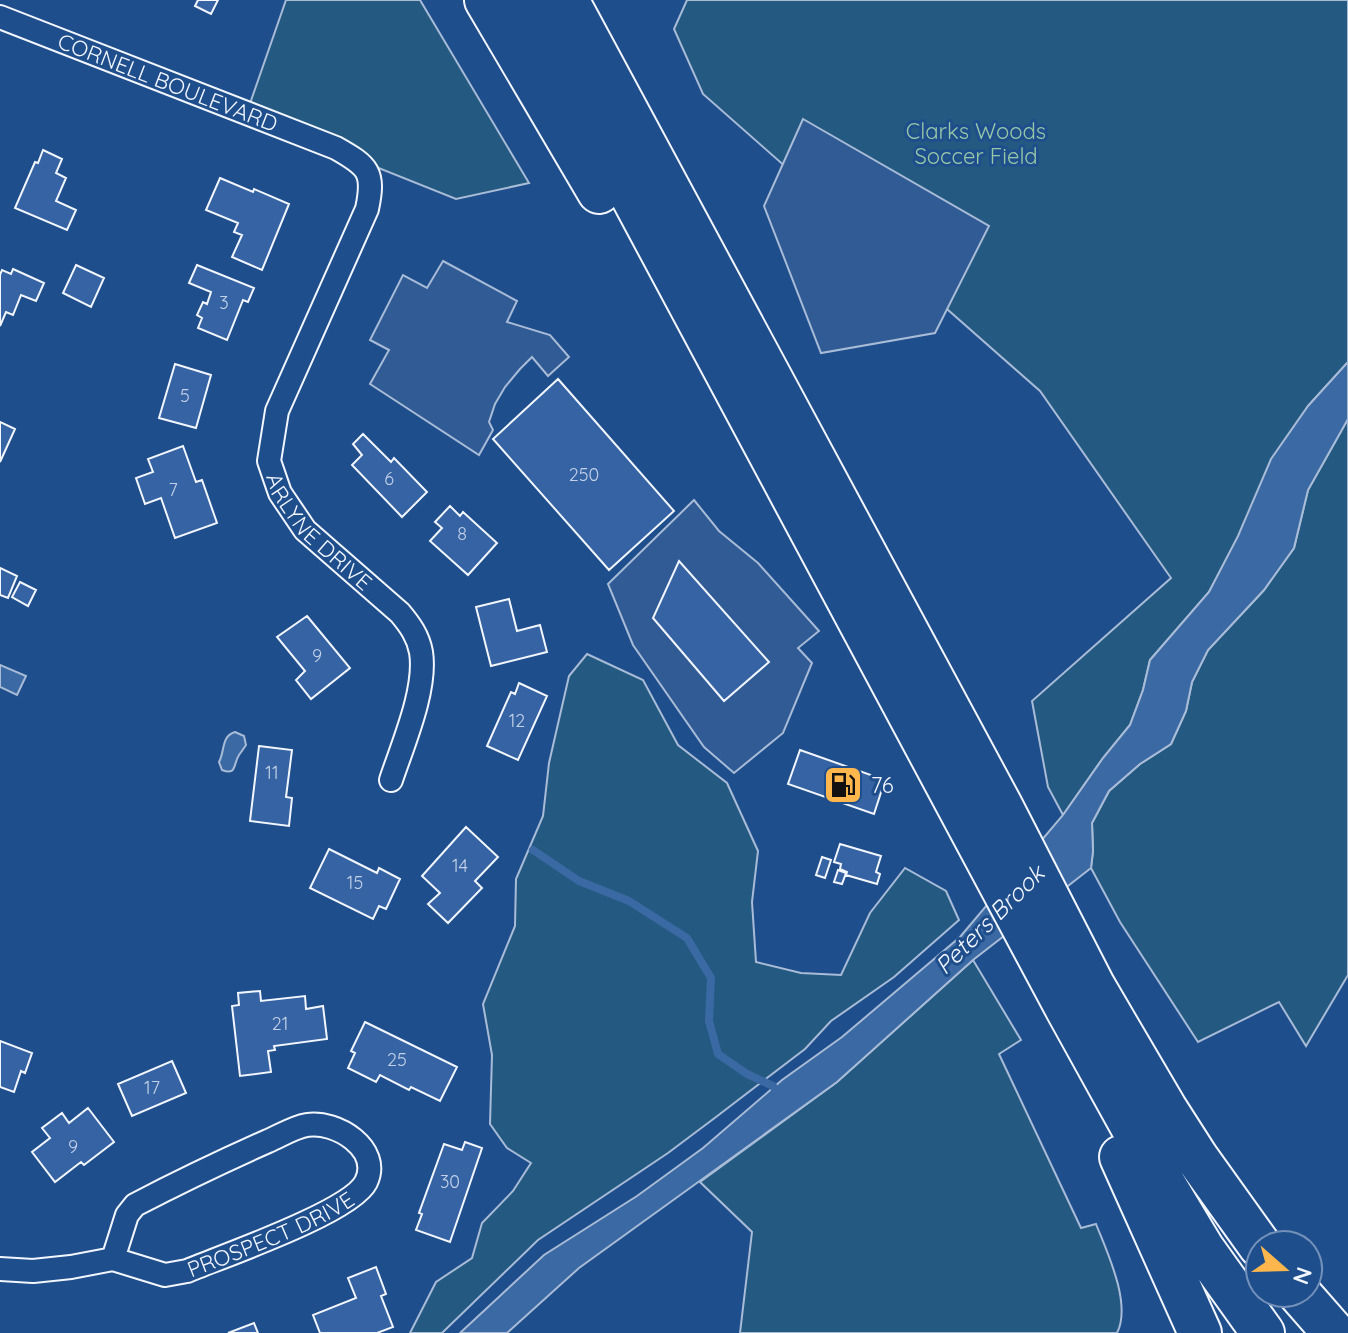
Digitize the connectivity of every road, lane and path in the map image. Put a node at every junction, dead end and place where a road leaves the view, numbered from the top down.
1 (486, 0) edge
2 (527, 0) edge
3 (567, 0) edge
4 (595, 0) edge
5 (0, 17) edge
6 (602, 63) junction
7 (336, 148) joint
8 (741, 397) junction
9 (391, 780) dead end
10 (988, 820) junction
11 (1081, 998) junction
12 (1248, 1229) edge
13 (113, 1259) junction
14 (0, 1269) edge
15 (1313, 1309) edge
16 (1200, 1333) edge
17 (1263, 1333) edge
18 (1334, 1333) edge

1 - 8 highway
2 - 8 highway
3 - 6 highway
4 - 6 highway
5 - 7 street, CORNELL BOULEVARD
6 - 10 highway
7 - 9 street, ARLYNE DRIVE
8 - 10 highway
10 - 11 highway
11 - 12 highway
11 - 16 highway
11 - 17 highway
13 - 13 street, PROSPECT DRIVE
13 - 14 street, PROSPECT DRIVE
15 - 18 highway

